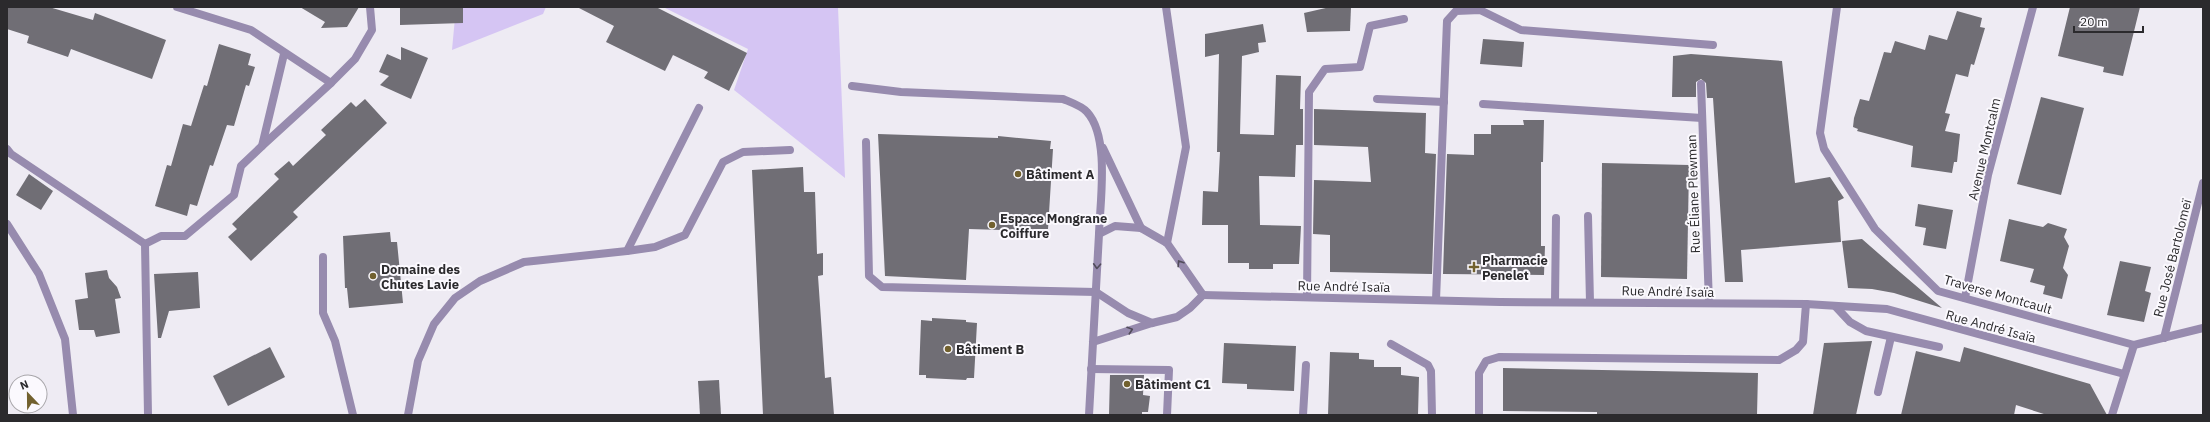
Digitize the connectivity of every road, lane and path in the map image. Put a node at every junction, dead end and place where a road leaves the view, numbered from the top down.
1 (177, 7) edge
2 (370, 7) edge
3 (1166, 7) edge
4 (1837, 7) edge
5 (2033, 7) edge
6 (1404, 20) dead end
7 (1713, 45) dead end
8 (284, 54) junction
9 (331, 83) junction
10 (1701, 84) dead end
11 (852, 86) dead end
12 (1377, 99) dead end
13 (1444, 102) junction
14 (1483, 104) dead end
15 (699, 108) dead end
16 (1702, 118) junction
17 (866, 142) dead end
18 (1102, 145) junction
19 (262, 146) junction
20 (7, 149) edge
21 (790, 150) dead end
22 (2203, 183) edge
23 (1588, 216) dead end
24 (1556, 218) dead end
25 (7, 224) edge
26 (1141, 228) junction
27 (1099, 234) junction
28 (1167, 243) junction
29 (145, 244) junction
30 (627, 251) junction
31 (323, 257) dead end
32 (1096, 292) junction
33 (1203, 295) junction
34 (1306, 297) junction
35 (1965, 298) junction
36 (1436, 300) junction
37 (1555, 302) junction
38 (1590, 302) junction
39 (1709, 303) junction
40 (1806, 304) junction
41 (1836, 307) junction
42 (1152, 323) junction
43 (2203, 328) edge
44 (1891, 336) junction
45 (2164, 338) junction
46 (1093, 342) junction
47 (1391, 344) dead end
48 (2134, 346) junction
49 (1939, 347) dead end
50 (1306, 365) dead end
51 (1092, 368) junction
52 (2124, 374) junction
53 (1878, 392) dead end
54 (73, 415) edge
55 (148, 415) edge
56 (353, 415) edge
57 (408, 415) edge
58 (1089, 415) edge
59 (1167, 415) edge
60 (1303, 415) edge
61 (1432, 415) edge
62 (1479, 415) edge
63 (2112, 415) edge

1 - 8 street
2 - 9 street
3 - 28 street
4 - 35 street, Traverse Montcault
5 - 35 street, Avenue Montcalm
6 - 34 street
7 - 13 street
8 - 9 street
8 - 19 street
9 - 19 street
10 - 16 street, Rue Éliane Plewman
11 - 18 street
12 - 13 street
13 - 36 street
14 - 16 street
15 - 30 street
16 - 39 street, Rue Éliane Plewman
17 - 32 street
18 - 26 street
18 - 27 street
19 - 29 street
20 - 29 street
21 - 30 street
22 - 45 street, Rue José Bartolomeï
23 - 38 street
24 - 37 street
25 - 54 street
26 - 27 street
26 - 28 street
27 -> 32 street
33 -> 28 street
29 - 55 street
30 - 57 street
31 - 56 street
32 - 42 street
32 - 46 street
33 - 34 street, Rue André Isaïa
33 - 42 street
34 - 36 street, Rue André Isaïa
35 - 48 street, Traverse Montcault
36 - 37 street, Rue André Isaïa
37 - 38 street, Rue André Isaïa
38 - 39 street, Rue André Isaïa
39 - 40 street, Rue André Isaïa
40 - 41 street, Rue André Isaïa
40 - 62 street
41 - 44 street
41 - 52 street, Rue André Isaïa
46 -> 42 street
43 - 45 street
44 - 49 street
44 - 53 street
45 - 48 street
46 - 51 street
47 - 61 street
48 - 52 street
50 - 60 street
51 - 58 street
51 - 59 street
52 - 63 street

